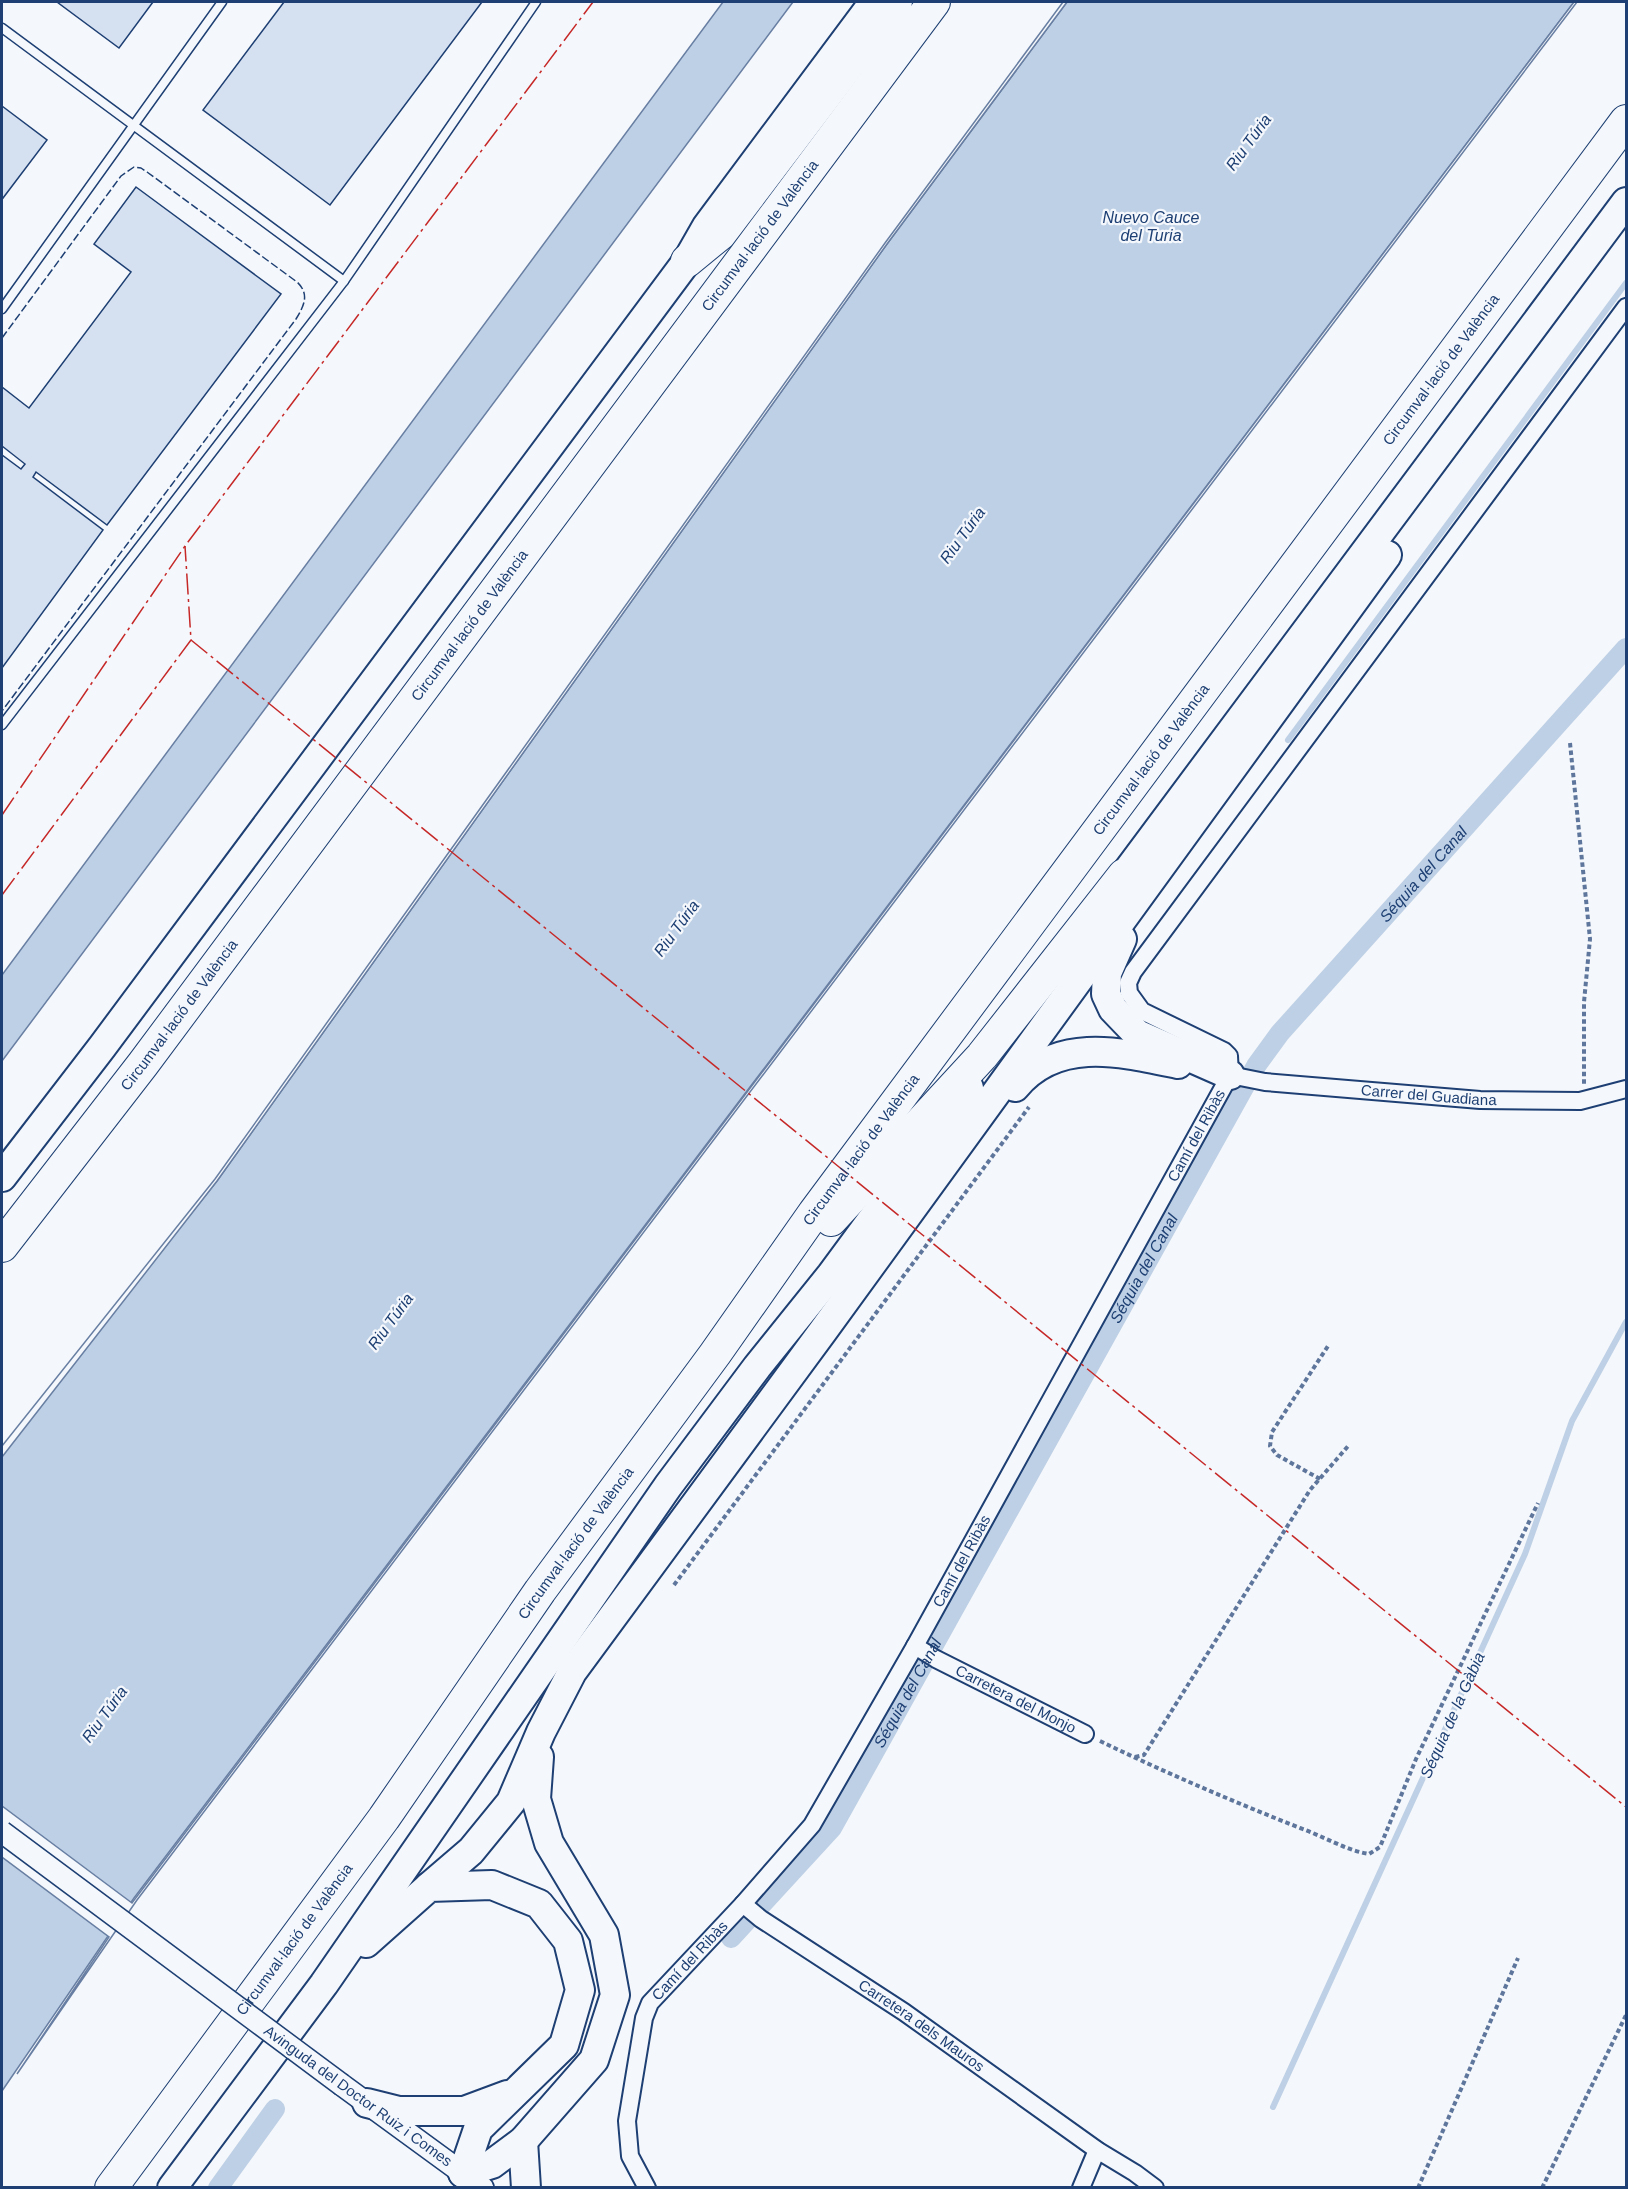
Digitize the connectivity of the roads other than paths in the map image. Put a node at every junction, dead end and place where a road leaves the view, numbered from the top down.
1 (222, 2) edge
2 (536, 2) edge
3 (874, 2) edge
4 (896, 2) edge
5 (934, 2) edge
6 (2, 27) edge
7 (1626, 121) edge
8 (133, 125) junction
9 (1626, 202) edge
10 (1626, 227) edge
11 (687, 261) junction
12 (344, 281) junction
13 (1626, 307) edge
14 (2, 309) edge
15 (1321, 647) junction
16 (2, 725) edge
17 (1124, 875) junction
18 (1230, 1075) junction
19 (1626, 1089) edge
20 (2, 1177) edge
21 (888, 1242) junction
22 (2, 1246) edge
23 (715, 1354) junction
24 (915, 1646) junction
25 (541, 1732) junction
26 (1085, 1734) road end
27 (2, 1832) edge
28 (429, 1887) junction
29 (743, 1904) junction
30 (324, 1984) junction
31 (517, 2091) junction
32 (367, 2103) junction
33 (523, 2141) junction
34 (1097, 2150) junction
35 (473, 2180) edge
36 (111, 2187) edge
37 (172, 2187) edge
38 (526, 2187) edge
39 (647, 2187) edge
40 (1082, 2187) edge
41 (1155, 2187) edge

1 - 8 lane
2 - 12 lane
3 - 11 highway
4 - 11 highway
5 - 22 highway, Circumval·lació de València
6 - 8 lane
7 - 23 highway, Circumval·lació de València
8 - 12 lane
8 - 14 lane
9 - 17 highway
10 - 15 highway
11 - 20 highway
12 - 16 lane
13 - 18 street
15 - 18 highway
15 - 21 highway
17 - 23 highway
17 - 30 highway
18 - 19 street, Carrer del Guadiana
18 - 21 highway
18 - 24 street, Camí del Ribàs
21 - 25 highway
23 - 36 highway, Circumval·lació de València
24 - 26 street, Carretera del Monjo
24 - 29 street, Camí del Ribàs
25 - 28 highway
25 - 33 highway
27 - 32 street, Avinguda del Doctor Ruiz i Comes, bridge
28 - 30 highway
28 - 31 highway
29 - 34 street, Carretera dels Mauros
29 - 39 street, Camí del Ribàs
30 - 37 highway
31 - 32 highway
31 - 35 highway
32 - 35 street, Avinguda del Doctor Ruiz i Comes
33 - 35 highway
33 - 38 highway
34 - 40 street
34 - 41 street, Carretera dels Mauros

